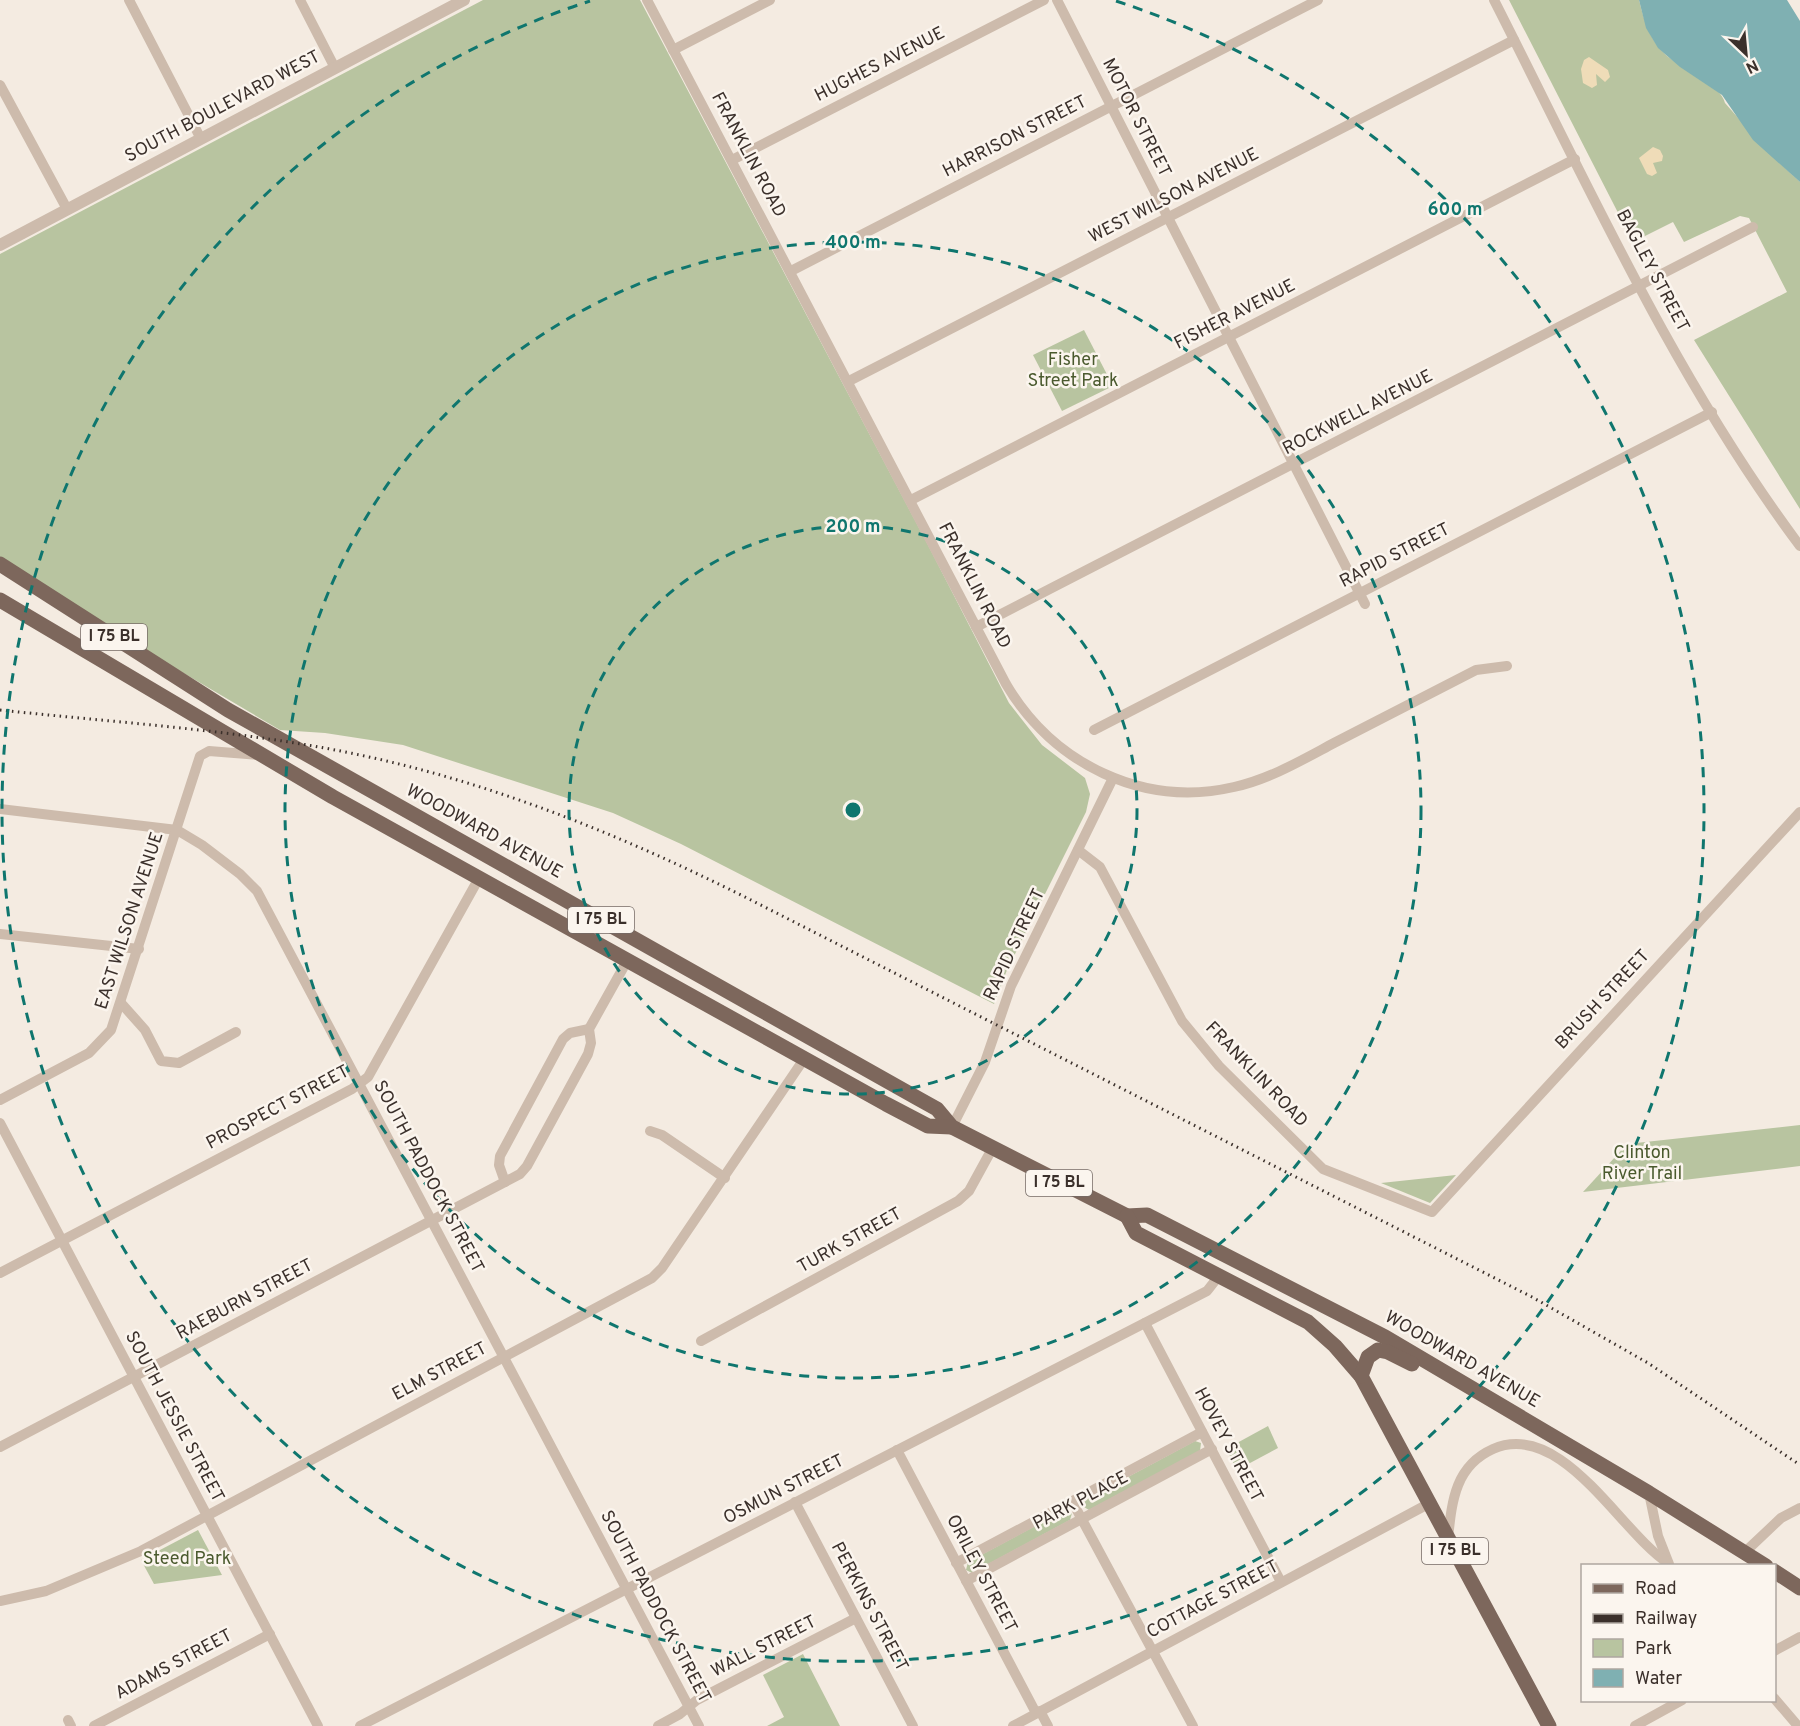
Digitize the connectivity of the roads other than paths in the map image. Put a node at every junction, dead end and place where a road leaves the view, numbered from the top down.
1 (129, 0) edge
2 (300, 0) edge
3 (464, 0) edge
4 (647, 0) edge
5 (770, 0) edge
6 (1044, 0) edge
7 (1057, 0) edge
8 (1318, 0) edge
9 (1494, 0) edge
10 (1514, 40) junction
11 (673, 50) junction
12 (335, 68) junction
13 (0, 85) edge
14 (1111, 106) junction
15 (201, 139) junction
16 (1575, 159) junction
17 (732, 160) junction
18 (67, 209) junction
19 (1168, 218) junction
20 (1753, 227) dead end
21 (0, 245) edge
22 (791, 271) junction
23 (1640, 287) junction
24 (1230, 337) junction
25 (849, 381) junction
26 (1712, 412) junction
27 (1294, 464) junction
28 (911, 500) junction
29 (1798, 540) edge
30 (0, 564) edge
31 (1360, 593) junction
32 (0, 600) edge
33 (1365, 604) dead end
34 (976, 627) junction
35 (1507, 666) dead end
36 (1094, 730) dead end
37 (262, 756) junction
38 (1113, 778) junction
39 (0, 809) edge
40 (1800, 812) edge
41 (177, 830) junction
42 (1077, 850) junction
43 (478, 878) junction
44 (598, 919) junction
45 (0, 934) edge
46 (139, 948) junction
47 (627, 960) junction
48 (706, 980) junction
49 (122, 1003) junction
50 (590, 1029) junction
51 (237, 1032) dead end
52 (804, 1059) junction
53 (360, 1084) junction
54 (0, 1100) edge
55 (0, 1123) edge
56 (952, 1127) junction
57 (650, 1131) dead end
58 (992, 1149) junction
59 (1323, 1169) joint
60 (725, 1178) junction
61 (505, 1182) junction
62 (1126, 1216) junction
63 (432, 1220) junction
64 (62, 1240) junction
65 (0, 1273) edge
66 (1218, 1277) junction
67 (1145, 1323) junction
68 (701, 1341) dead end
69 (504, 1356) junction
70 (1361, 1376) junction
71 (134, 1377) junction
72 (1472, 1389) junction
73 (1203, 1432) junction
74 (0, 1447) edge
75 (1212, 1449) junction
76 (897, 1450) junction
77 (1649, 1493) junction
78 (1072, 1501) junction
79 (795, 1503) junction
80 (1430, 1503) junction
81 (1800, 1508) edge
82 (207, 1515) junction
83 (1082, 1519) junction
84 (1448, 1538) junction
85 (1745, 1552) junction
86 (956, 1563) junction
87 (1669, 1564) edge
88 (1763, 1564) edge
89 (1776, 1572) edge
90 (966, 1581) junction
91 (1281, 1582) junction
92 (1800, 1588) edge
93 (627, 1589) junction
94 (0, 1601) edge
95 (856, 1618) junction
96 (270, 1634) junction
97 (1800, 1637) edge
98 (1776, 1650) edge
99 (1153, 1651) junction
100 (1776, 1700) edge
101 (1680, 1702) edge
102 (689, 1707) junction
103 (1038, 1712) junction
104 (94, 1726) edge
105 (318, 1726) edge
106 (360, 1726) edge
107 (658, 1726) edge
108 (699, 1726) edge
109 (914, 1726) edge
110 (1012, 1726) edge
111 (1048, 1726) edge
112 (1193, 1726) edge
113 (1549, 1726) edge
114 (1635, 1726) edge
115 (1798, 1726) edge

1 - 15 street
2 - 12 street
3 - 12 street, SOUTH BOULEVARD WEST
4 - 11 street, FRANKLIN ROAD
5 - 11 street
6 - 17 street, HUGHES AVENUE
7 - 14 street, MOTOR STREET
8 - 14 street, HARRISON STREET
9 - 10 street, BAGLEY STREET
10 - 16 street, BAGLEY STREET
10 - 19 street, WEST WILSON AVENUE
11 - 17 street, FRANKLIN ROAD
12 - 15 street, SOUTH BOULEVARD WEST
13 - 18 street
14 - 19 street, MOTOR STREET
14 - 22 street, HARRISON STREET
15 - 18 street, SOUTH BOULEVARD WEST
16 - 23 street, BAGLEY STREET
16 - 24 street, FISHER AVENUE
17 - 22 street, FRANKLIN ROAD
18 - 21 street, SOUTH BOULEVARD WEST
19 - 24 street, MOTOR STREET
19 - 25 street, WEST WILSON AVENUE
20 - 23 street, ROCKWELL AVENUE
22 - 25 street, FRANKLIN ROAD
23 - 26 street, BAGLEY STREET
23 - 27 street, ROCKWELL AVENUE
24 - 27 street, MOTOR STREET
24 - 28 street, FISHER AVENUE
25 - 28 street, FRANKLIN ROAD
26 - 29 street, BAGLEY STREET
26 - 31 street, RAPID STREET
27 - 31 street, MOTOR STREET
27 - 34 street, ROCKWELL AVENUE
28 - 34 street, FRANKLIN ROAD
30 - 44 main road, WOODWARD AVENUE / I 75 BL
31 - 33 street, MOTOR STREET
31 - 36 street, RAPID STREET
32 - 37 main road, WOODWARD AVENUE / I 75 BL
34 - 38 street, FRANKLIN ROAD
35 - 38 street, FRANKLIN ROAD
37 - 41 street, EAST WILSON AVENUE
37 - 43 main road, WOODWARD AVENUE / I 75 BL
38 - 42 street, RAPID STREET
39 - 41 street, SOUTH PADDOCK STREET
40 - 59 street, BRUSH STREET
41 - 46 street, EAST WILSON AVENUE
41 - 53 street, SOUTH PADDOCK STREET
42 - 56 street, RAPID STREET
42 - 59 street, FRANKLIN ROAD
43 - 44 main road
43 - 47 main road, WOODWARD AVENUE / I 75 BL
43 - 53 street, PROSPECT STREET
44 - 48 main road, WOODWARD AVENUE / I 75 BL
45 - 46 street
46 - 49 street, EAST WILSON AVENUE
47 - 48 main road
47 - 50 street, RAEBURN STREET
47 - 52 main road, WOODWARD AVENUE / I 75 BL
48 - 56 main road, WOODWARD AVENUE / I 75 BL
49 - 51 street
49 - 54 street, EAST WILSON AVENUE
50 - 61 street, RAEBURN STREET
50 - 61 street
52 - 56 main road, WOODWARD AVENUE / I 75 BL
52 - 60 street, ELM STREET
53 - 63 street, SOUTH PADDOCK STREET
53 - 64 street, PROSPECT STREET
55 - 64 street, SOUTH JESSIE STREET
56 - 58 main road, WOODWARD AVENUE / I 75 BL
57 - 60 street
58 - 62 main road, WOODWARD AVENUE / I 75 BL
58 - 68 street, TURK STREET
60 - 69 street, ELM STREET
61 - 63 street, RAEBURN STREET
62 - 66 main road, WOODWARD AVENUE / I 75 BL
62 - 72 main road, WOODWARD AVENUE / I 75 BL
63 - 69 street, SOUTH PADDOCK STREET
63 - 71 street, RAEBURN STREET
64 - 65 street, PROSPECT STREET
64 - 71 street, SOUTH JESSIE STREET
66 - 67 street, OSMUN STREET
66 - 70 main road, WOODWARD AVENUE / I 75 BL
67 - 73 street, HOVEY STREET
67 - 76 street, OSMUN STREET
69 - 82 street, ELM STREET
69 - 93 street, SOUTH PADDOCK STREET
70 - 72 main road
70 - 80 main road, WOODWARD AVENUE / I 75 BL
71 - 74 street, RAEBURN STREET
71 - 82 street, SOUTH JESSIE STREET
72 - 77 main road, WOODWARD AVENUE / I 75 BL
73 - 75 street, HOVEY STREET
73 - 78 street, PARK PLACE
75 - 83 street, PARK PLACE
75 - 91 street, HOVEY STREET
76 - 79 street, OSMUN STREET
76 - 86 street, ORILEY STREET
77 - 85 main road, WOODWARD AVENUE / I 75 BL
77 - 87 street
78 - 83 street
78 - 86 street, PARK PLACE
79 - 93 street, OSMUN STREET
79 - 95 street, PERKINS STREET
80 - 84 main road, WOODWARD AVENUE / I 75 BL
80 - 91 street, COTTAGE STREET
81 - 85 street
82 - 94 street, ELM STREET
82 - 96 street, SOUTH JESSIE STREET
83 - 90 street, PARK PLACE
83 - 99 street
84 - 87 street
84 - 113 main road, WOODWARD AVENUE / I 75 BL
85 - 88 main road, WOODWARD AVENUE / I 75 BL
86 - 90 street, ORILEY STREET
89 - 92 main road
90 - 103 street, ORILEY STREET
91 - 99 street, COTTAGE STREET
93 - 102 street, SOUTH PADDOCK STREET
93 - 106 street, OSMUN STREET
95 - 102 street, WALL STREET
95 - 109 street, PERKINS STREET
96 - 104 street, ADAMS STREET
96 - 105 street, SOUTH JESSIE STREET
97 - 98 street
99 - 103 street, COTTAGE STREET
99 - 112 street
100 - 115 street
101 - 114 street
102 - 107 street, WALL STREET
102 - 108 street, SOUTH PADDOCK STREET
103 - 110 street, COTTAGE STREET
103 - 111 street, ORILEY STREET

